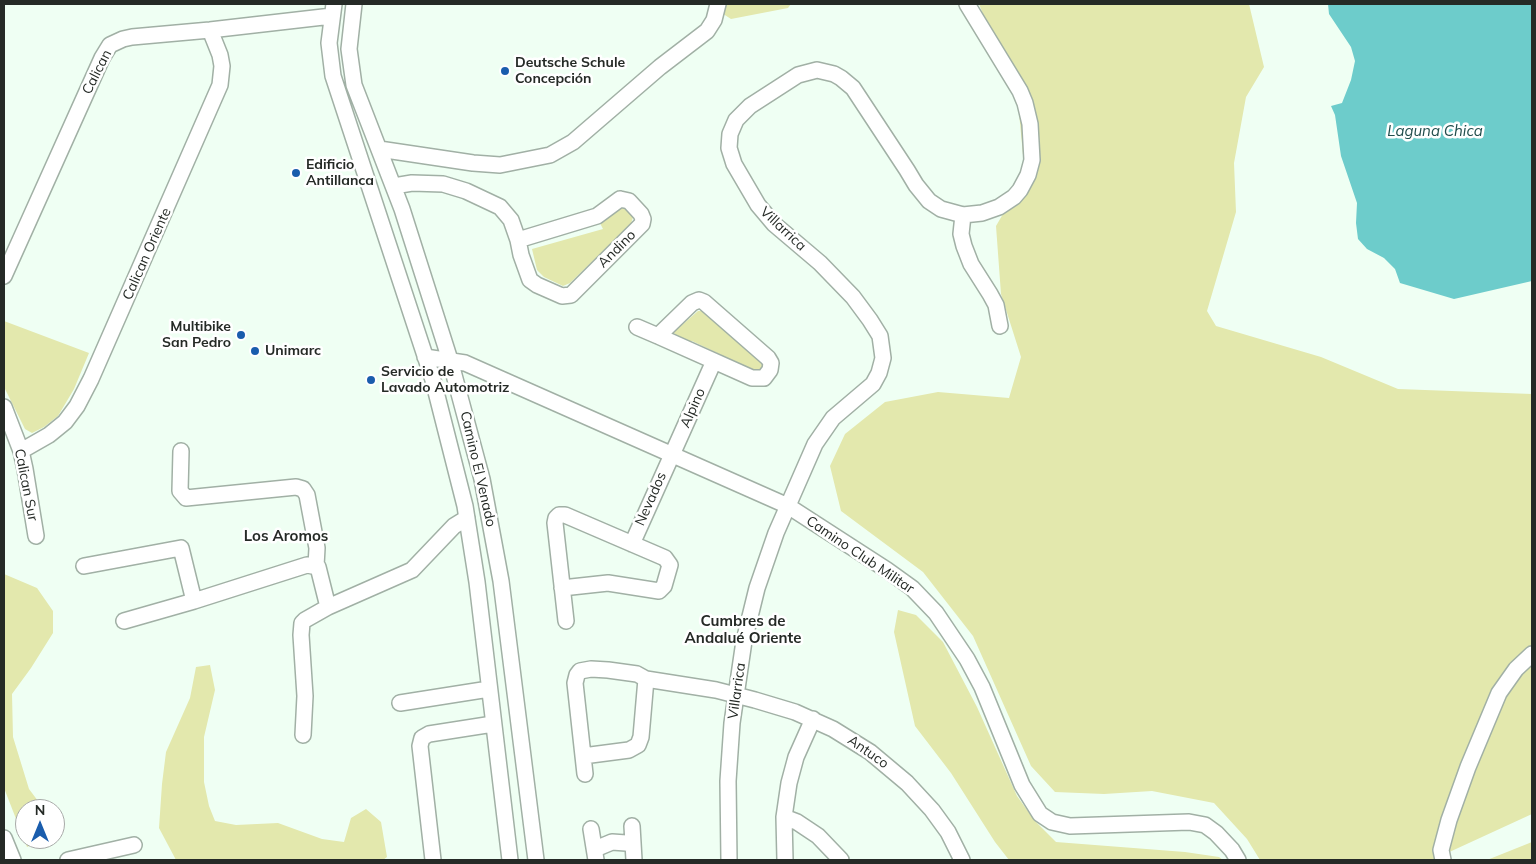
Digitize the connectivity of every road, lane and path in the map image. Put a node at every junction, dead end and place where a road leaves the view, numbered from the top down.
1 (354, 4) edge
2 (718, 4) edge
3 (967, 4) edge
4 (333, 10) edge
5 (210, 30) junction
6 (379, 148) junction
7 (394, 186) junction
8 (962, 215) junction
9 (518, 240) junction
10 (4, 276) edge
11 (1000, 326) dead end
12 (637, 327) dead end
13 (658, 336) junction
14 (425, 357) junction
15 (450, 360) junction
16 (714, 361) junction
17 (4, 407) edge
18 (21, 451) junction
19 (181, 451) dead end
20 (671, 454) junction
21 (788, 506) junction
22 (467, 518) junction
23 (36, 536) dead end
24 (632, 544) junction
25 (84, 566) dead end
26 (316, 566) junction
27 (562, 588) junction
28 (194, 601) junction
29 (328, 607) junction
30 (124, 622) dead end
31 (566, 622) dead end
32 (1532, 654) edge
33 (646, 679) junction
34 (489, 689) junction
35 (735, 696) junction
36 (400, 703) dead end
37 (813, 719) junction
38 (493, 724) junction
39 (303, 735) dead end
40 (583, 756) junction
41 (585, 774) dead end
42 (784, 817) junction
43 (632, 826) dead end
44 (591, 829) dead end
45 (4, 838) edge
46 (134, 845) dead end
47 (632, 845) junction
48 (595, 856) edge
49 (13, 860) edge
50 (68, 860) edge
51 (433, 860) edge
52 (510, 860) edge
53 (536, 860) edge
54 (634, 860) edge
55 (729, 860) edge
56 (784, 860) edge
57 (841, 860) edge
58 (962, 860) edge
59 (1238, 860) edge
60 (1443, 860) edge

1 - 6 street, Camino El Venado
2 - 6 street
3 - 8 street, Villarrica
4 - 5 street, Calican
4 - 14 street, Camino El Venado
5 - 10 street, Calican
5 - 18 street, Calican Oriente
6 - 7 street, Camino El Venado
7 - 9 street, Andino
7 - 15 street, Camino El Venado
8 - 11 street
8 - 21 street, Villarrica
9 - 9 street, Andino
12 - 13 street
13 - 16 street
13 - 16 street
14 - 15 street, Camino Club Militar
14 - 22 street, Camino El Venado
15 - 20 street, Camino Club Militar
15 - 53 street, Camino El Venado
16 - 20 street, Alpino
17 - 18 street, Calican Sur
18 - 23 street, Calican Sur
19 - 26 street
20 - 21 street, Camino Club Militar
20 - 24 street, Nevados
21 - 35 street, Villarrica
21 - 59 street, Camino Club Militar
22 - 29 street
22 - 34 street, Camino El Venado
24 - 27 street, Nevados
24 - 27 street, Nevados
25 - 28 street
26 - 28 street
26 - 29 street
27 - 31 street, Nevados
28 - 30 street
29 - 39 street
32 - 60 street
33 - 35 street, Antuco
33 - 40 street
33 - 40 street, Antuco
34 - 36 street
34 - 38 street, Camino El Venado
35 - 37 street, Antuco
35 - 55 street, Villarrica
37 - 42 street
37 - 58 street, Antuco
38 - 51 street
38 - 52 street, Camino El Venado
40 - 41 street
42 - 56 street
42 - 57 street
43 - 47 street
44 - 48 street
45 - 49 street
46 - 50 street
47 - 48 street
47 - 54 street

